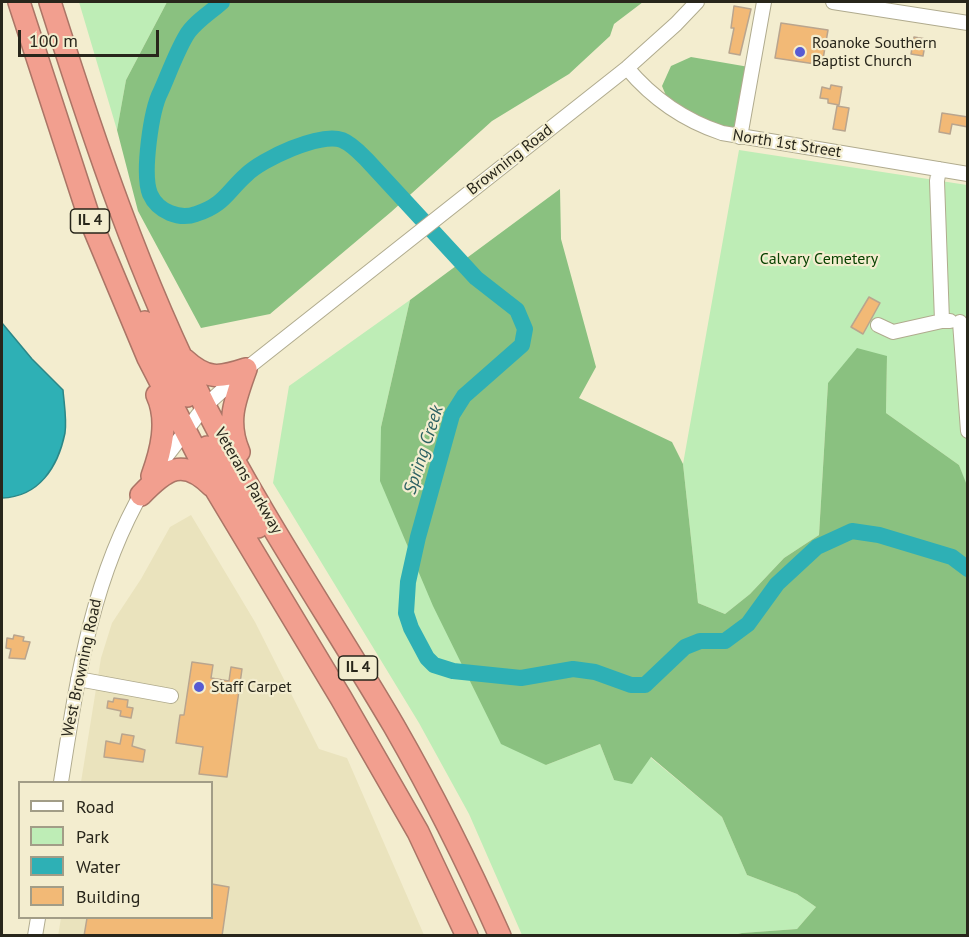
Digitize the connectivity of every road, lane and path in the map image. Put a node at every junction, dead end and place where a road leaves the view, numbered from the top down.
1 (19, 2) edge
2 (50, 2) edge
3 (697, 2) edge
4 (764, 2) edge
5 (833, 2) edge
6 (968, 23) edge
7 (627, 68) junction
8 (740, 137) junction
9 (939, 170) junction
10 (73, 172) junction
11 (968, 174) edge
12 (122, 297) junction
13 (318, 313) joint
14 (942, 321) junction
15 (964, 322) edge
16 (878, 325) dead end
17 (181, 356) junction
18 (246, 369) junction
19 (205, 406) junction
20 (185, 431) junction
21 (968, 431) edge
22 (152, 476) junction
23 (216, 490) junction
24 (141, 495) junction
25 (278, 533) junction
26 (326, 614) junction
27 (78, 679) junction
28 (171, 696) dead end
29 (61, 781) edge
30 (38, 919) edge
31 (35, 936) edge
32 (467, 936) edge
33 (500, 936) edge

1 - 10 highway, Veterans Parkway / IL 4
2 - 17 highway, Veterans Parkway / IL 4
3 - 7 street, Browning Road
4 - 8 street
5 - 6 street
7 - 8 street, North 1st Street
7 - 13 street, Browning Road
8 - 9 street, North 1st Street
9 - 11 street, North 1st Street
9 - 14 street
10 - 12 highway, Veterans Parkway / IL 4
10 - 19 highway
12 - 20 highway, Veterans Parkway / IL 4
12 - 22 highway
13 - 18 street, West Browning Road
14 - 15 street
14 - 16 street
15 - 21 street
17 - 18 highway
17 - 19 highway, Veterans Parkway / IL 4
18 - 19 street, West Browning Road
18 - 25 highway
19 - 20 street, West Browning Road
19 - 25 highway, Veterans Parkway / IL 4
20 - 22 street, West Browning Road
20 - 23 highway, Veterans Parkway / IL 4
20 - 26 highway
22 - 24 street, West Browning Road
23 - 24 highway
23 - 32 highway, Veterans Parkway / IL 4
24 - 27 street, West Browning Road
25 - 26 highway, Veterans Parkway / IL 4
26 - 33 highway, Veterans Parkway / IL 4
27 - 28 street
27 - 29 street, West Browning Road
30 - 31 street

